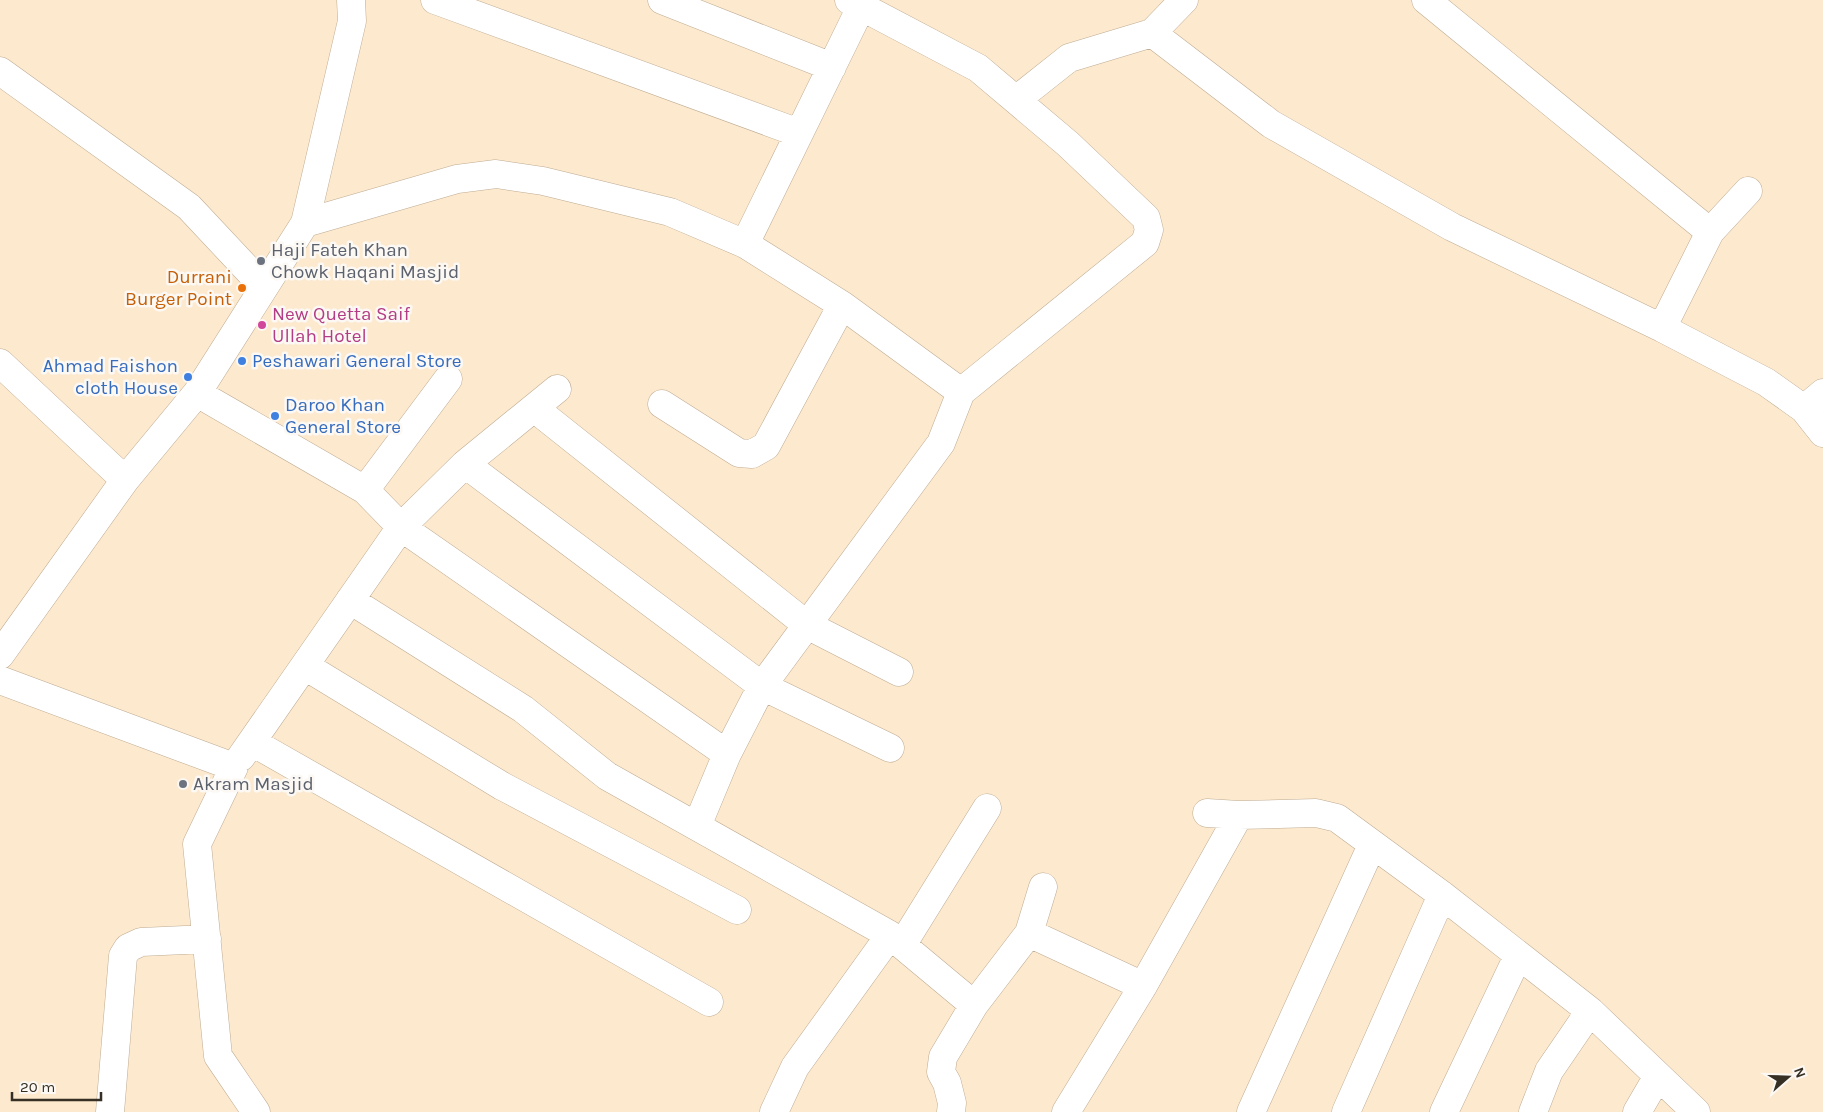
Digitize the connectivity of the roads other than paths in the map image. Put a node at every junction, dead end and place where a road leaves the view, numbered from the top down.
1 (351, 0) edge
2 (434, 0) edge
3 (662, 0) edge
4 (1184, 0) edge
5 (1426, 0) edge
6 (857, 2) edge
7 (1152, 33) junction
8 (832, 67) junction
9 (0, 70) edge
10 (1016, 100) junction
11 (799, 133) junction
12 (1748, 191) dead end
13 (305, 223) junction
14 (1710, 232) junction
15 (745, 244) junction
16 (264, 287) junction
17 (842, 305) junction
18 (1662, 328) junction
19 (0, 364) edge
20 (448, 379) dead end
21 (557, 389) dead end
22 (961, 392) junction
23 (197, 393) junction
24 (1813, 401) edge
25 (662, 404) dead end
26 (534, 408) junction
27 (1823, 433) edge
28 (466, 464) junction
29 (125, 480) junction
30 (365, 490) junction
31 (401, 527) junction
32 (350, 600) junction
33 (807, 625) junction
34 (0, 655) edge
35 (304, 666) junction
36 (899, 672) dead end
37 (0, 680) edge
38 (762, 686) junction
39 (252, 742) junction
40 (890, 748) dead end
41 (727, 754) junction
42 (234, 767) junction
43 (987, 808) dead end
44 (1207, 813) dead end
45 (1239, 815) junction
46 (697, 826) junction
47 (1372, 845) junction
48 (1043, 887) dead end
49 (1442, 895) junction
50 (737, 910) dead end
51 (1029, 933) junction
52 (207, 939) junction
53 (896, 940) junction
54 (1518, 956) junction
55 (1143, 986) junction
56 (709, 1002) dead end
57 (974, 1005) junction
58 (1590, 1011) junction
59 (1658, 1076) junction
60 (110, 1112) edge
61 (256, 1112) edge
62 (774, 1112) edge
63 (951, 1112) edge
64 (1066, 1112) edge
65 (1251, 1112) edge
66 (1346, 1112) edge
67 (1444, 1112) edge
68 (1533, 1112) edge
69 (1637, 1112) edge
70 (1696, 1112) edge

1 - 13 street
2 - 11 street
3 - 8 street
4 - 7 street
5 - 14 street
6 - 8 street
6 - 10 street
7 - 10 street
7 - 18 street
8 - 11 street
9 - 16 street
10 - 22 street
11 - 15 street
12 - 14 street
13 - 15 street
13 - 16 street
14 - 18 street
15 - 17 street
16 - 23 street
17 - 22 street
17 - 25 street
18 - 24 street
19 - 29 street
20 - 30 street
21 - 26 street
22 - 33 street
23 - 29 street
23 - 30 street
24 - 27 street
26 - 28 street
26 - 33 street
28 - 31 street
28 - 38 street
29 - 34 street
30 - 31 street
31 - 32 street
31 - 41 street
32 - 35 street
32 - 46 street
33 - 36 street
33 - 38 street
35 - 39 street
35 - 50 street
37 - 42 street
38 - 40 street
38 - 41 street
39 - 42 street
39 - 56 street
41 - 46 street
42 - 52 street
43 - 53 street
44 - 45 street
45 - 47 street
45 - 55 street
46 - 53 street
47 - 49 street
47 - 65 street
48 - 51 street
49 - 54 street
49 - 66 street
51 - 55 street
51 - 57 street
52 - 60 street
52 - 61 street
53 - 57 street
53 - 62 street
54 - 58 street
54 - 67 street
55 - 64 street
57 - 63 street
58 - 59 street
58 - 68 street
59 - 69 street
59 - 70 street

